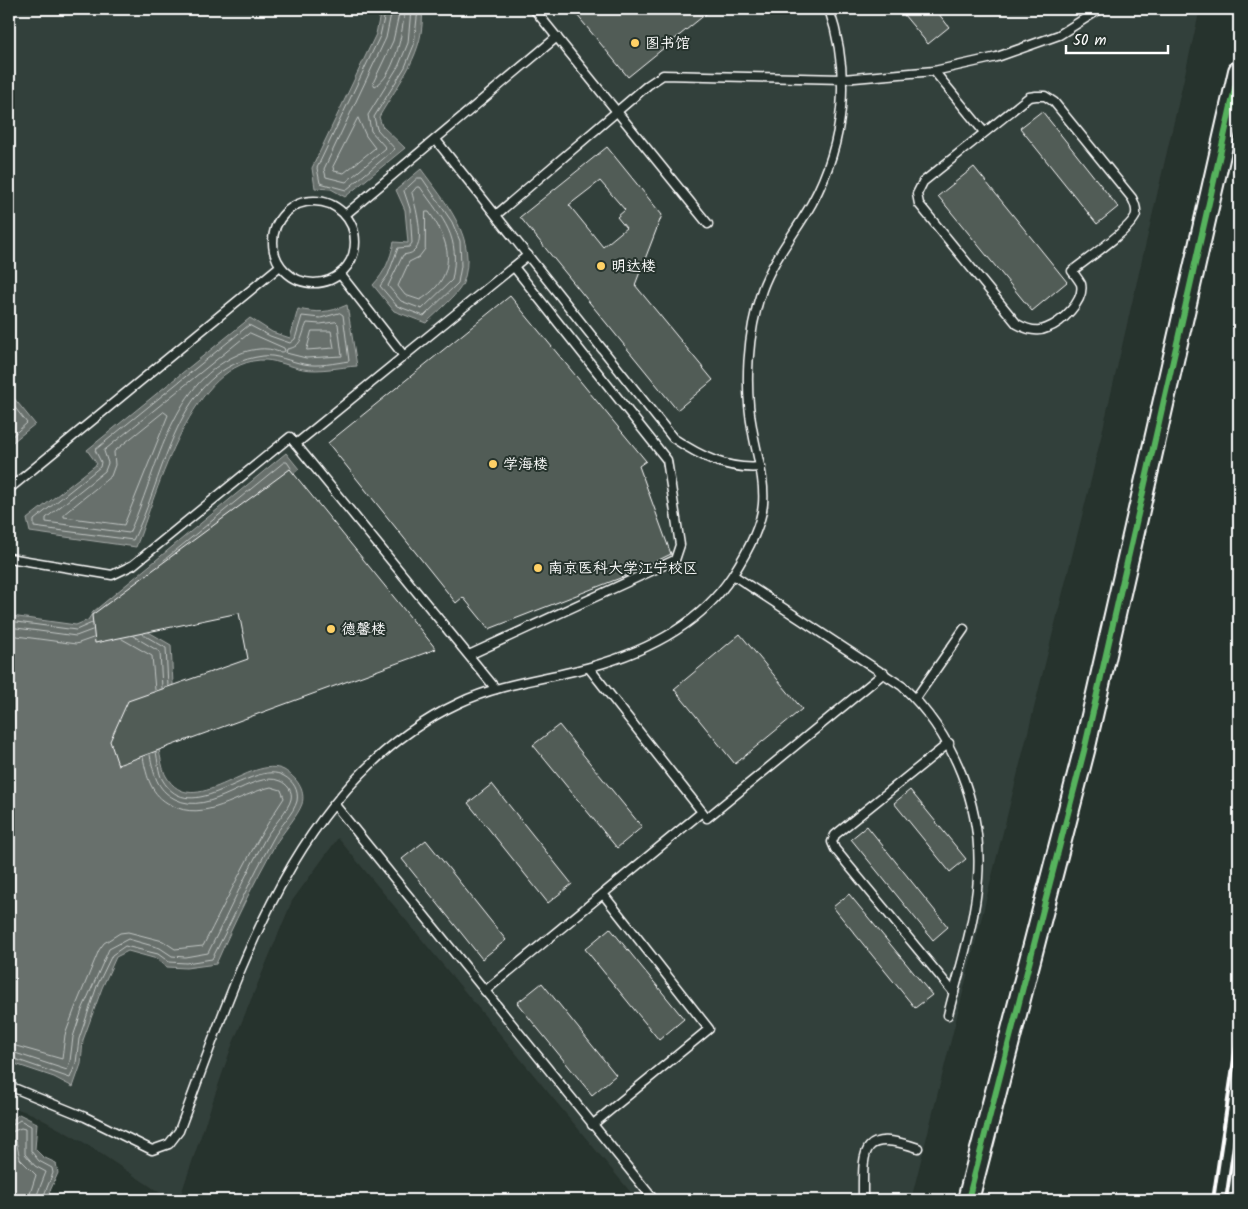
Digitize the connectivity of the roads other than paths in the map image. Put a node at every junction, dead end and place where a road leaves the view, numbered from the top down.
1 (534, 9) edge
2 (829, 9) edge
3 (1100, 9) edge
4 (557, 38) junction
5 (934, 71) junction
6 (1239, 72) edge
7 (843, 79) junction
8 (617, 112) junction
9 (984, 132) junction
10 (436, 140) junction
11 (345, 215) junction
12 (496, 215) junction
13 (708, 224) dead end
14 (528, 255) junction
15 (280, 266) junction
16 (514, 267) junction
17 (340, 274) junction
18 (404, 356) junction
19 (296, 444) junction
20 (761, 467) junction
21 (9, 489) edge
22 (9, 558) edge
23 (733, 575) junction
24 (964, 629) dead end
25 (469, 655) junction
26 (589, 668) junction
27 (884, 673) junction
28 (496, 689) junction
29 (916, 698) junction
30 (949, 743) junction
31 (335, 805) junction
32 (702, 812) junction
33 (603, 894) junction
34 (485, 991) junction
35 (954, 993) junction
36 (948, 1015) dead end
37 (9, 1086) edge
38 (592, 1125) junction
39 (918, 1148) dead end
40 (654, 1200) edge
41 (863, 1200) edge
42 (968, 1200) edge

1 - 4 lane
2 - 7 lane
3 - 5 lane
4 - 8 lane
4 - 10 lane
5 - 7 lane
5 - 9 lane
6 - 42 street
7 - 8 lane
7 - 20 lane
8 - 12 lane
8 - 13 lane
9 - 9 lane
10 - 11 lane
10 - 12 lane
11 - 15 lane
11 - 17 lane
12 - 14 lane
14 - 16 lane
14 - 20 lane
15 - 17 lane
15 - 21 lane
16 - 18 lane
16 - 25 lane
17 - 18 lane
18 - 19 lane
19 - 22 lane
19 - 25 lane
20 - 23 lane
23 - 26 lane
23 - 27 lane
24 - 29 lane
25 - 28 lane
26 - 28 lane
26 - 32 lane
27 - 29 lane
27 - 32 lane
28 - 31 lane
29 - 30 lane
30 - 35 lane
30 - 35 lane
31 - 34 lane
31 - 37 lane
32 - 33 lane
33 - 34 lane
33 - 38 lane
34 - 38 lane
35 - 36 lane
38 - 40 lane
39 - 41 lane

